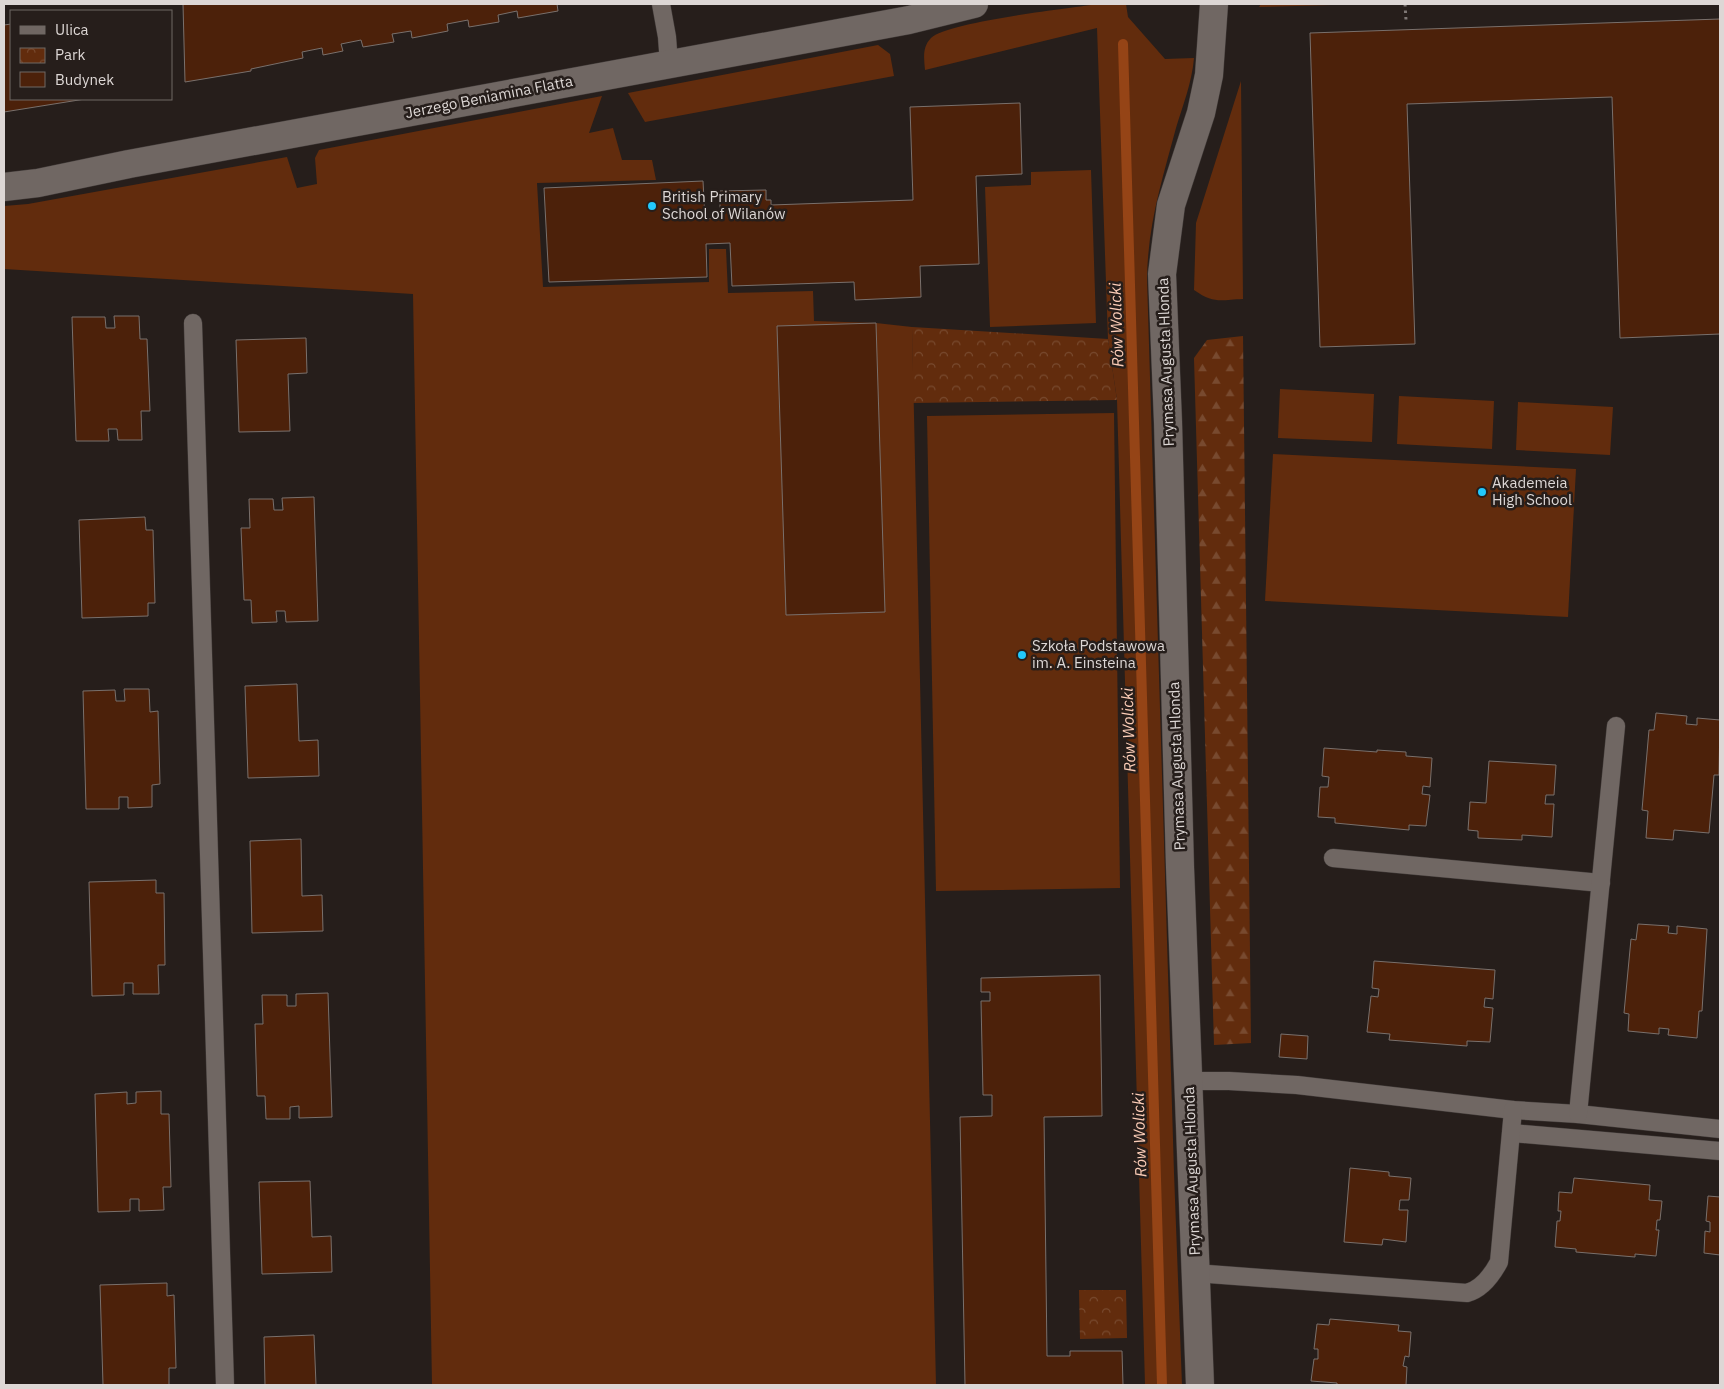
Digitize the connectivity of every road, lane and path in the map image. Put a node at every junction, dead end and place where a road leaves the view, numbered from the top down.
1 (661, 4) edge
2 (974, 4) edge
3 (1214, 4) edge
4 (1405, 4) edge
5 (942, 7) edge
6 (1406, 20) dead end
7 (669, 64) junction
8 (4, 187) edge
9 (193, 323) dead end
10 (1616, 726) dead end
11 (1333, 858) dead end
12 (1601, 882) junction
13 (1188, 1081) junction
14 (1513, 1110) junction
15 (1578, 1114) junction
16 (1720, 1129) edge
17 (1512, 1132) junction
18 (1720, 1151) edge
19 (1196, 1273) junction
20 (225, 1385) edge
21 (1200, 1385) edge

1 - 7 lane
2 - 5 street, Jerzego Beniamina Flatta
3 - 13 street, Prymasa Augusta Hlonda
4 - 6 path
5 - 7 street, Jerzego Beniamina Flatta
7 - 8 street, Jerzego Beniamina Flatta
9 - 20 lane
10 - 12 lane
11 - 12 lane
12 - 15 lane
13 - 14 lane
13 - 19 street, Prymasa Augusta Hlonda
14 - 15 lane
14 - 17 lane
15 - 16 lane
17 - 18 lane
17 - 19 lane
19 - 21 street, Prymasa Augusta Hlonda

